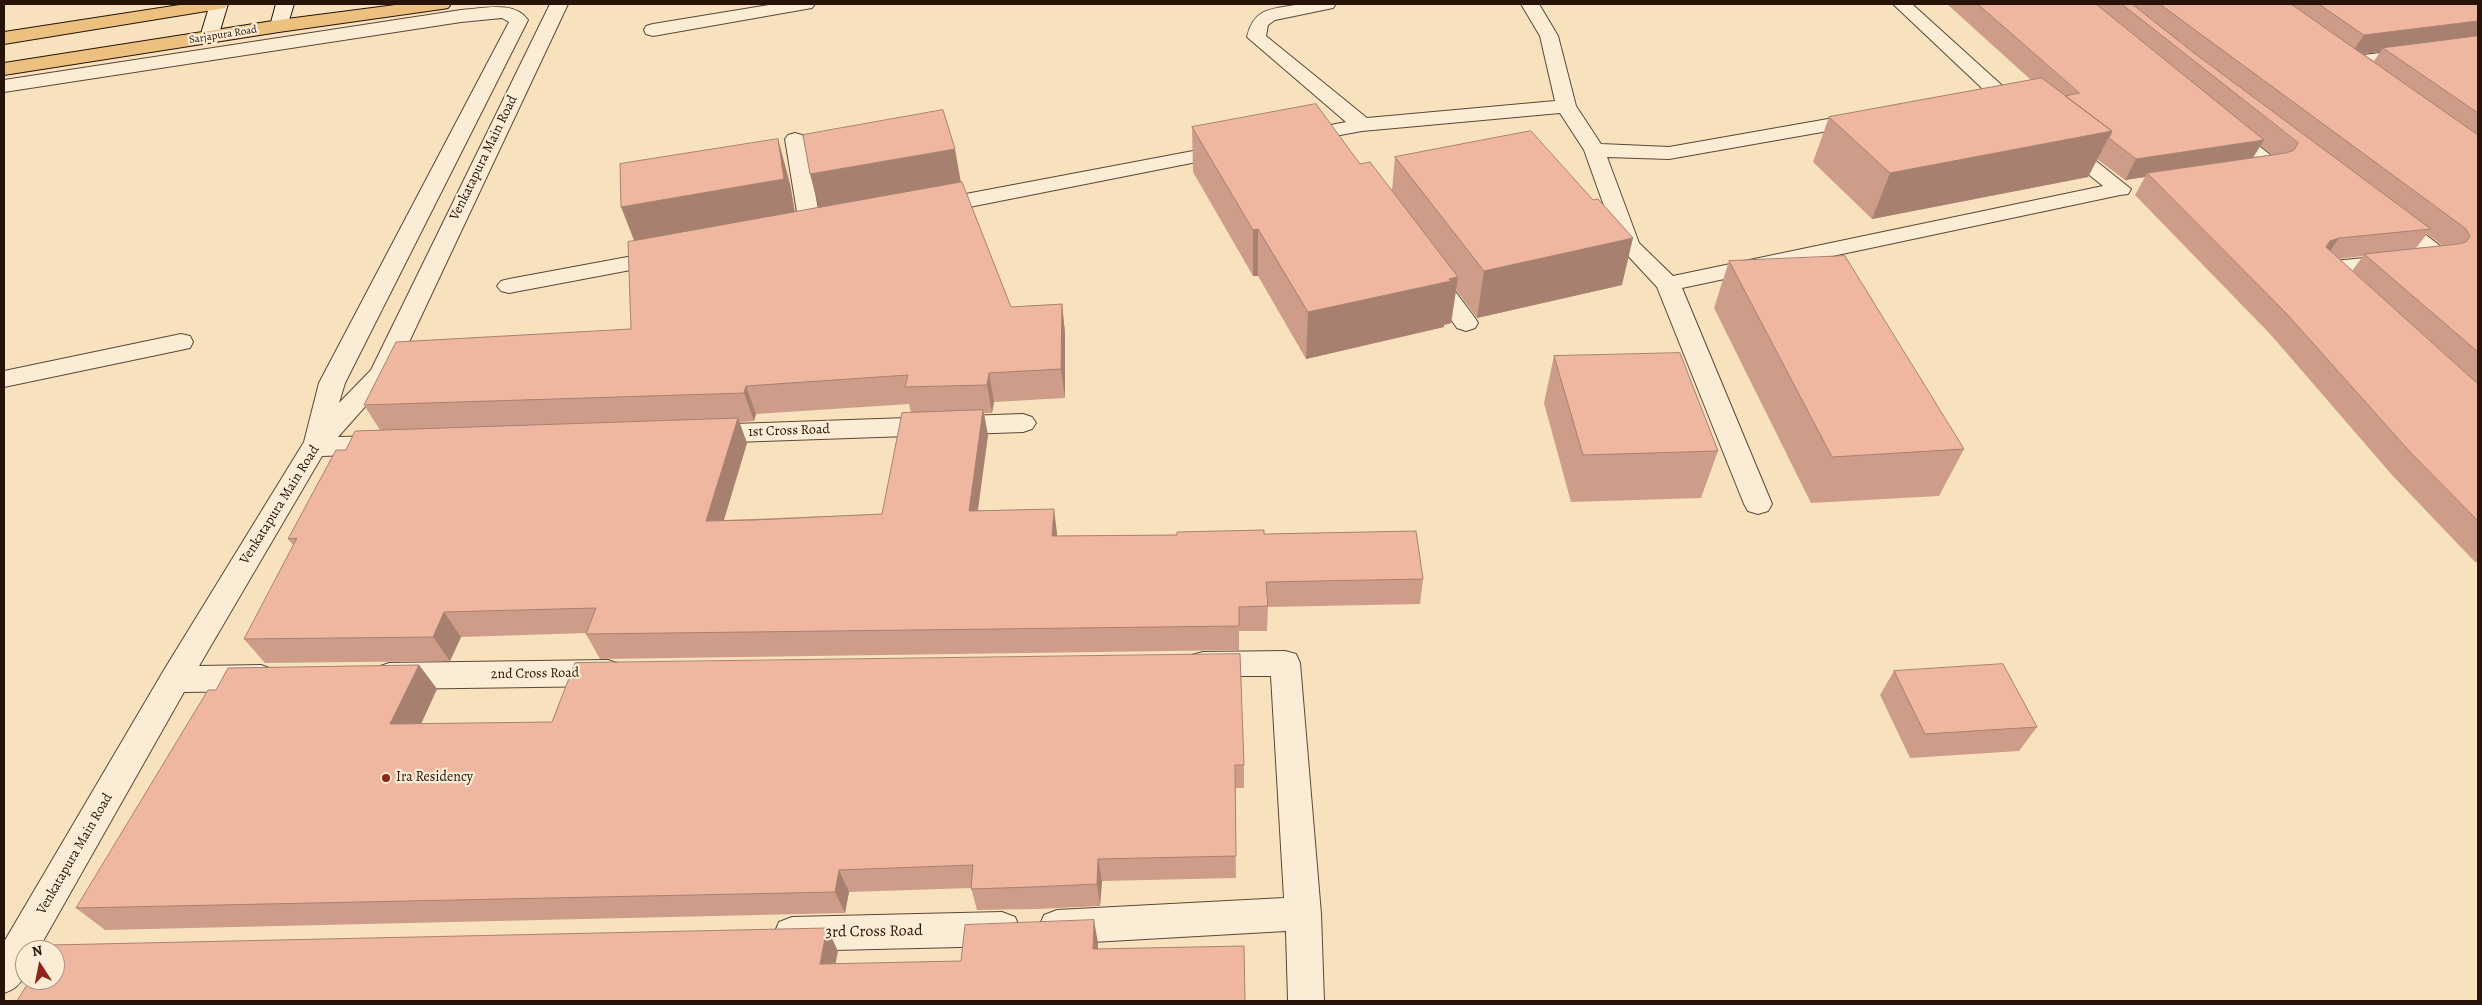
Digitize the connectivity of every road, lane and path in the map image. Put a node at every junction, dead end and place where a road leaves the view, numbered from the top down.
1 (219, 4) edge
2 (285, 4) edge
3 (442, 4) edge
4 (559, 4) edge
5 (806, 4) edge
6 (1327, 4) edge
7 (1530, 4) edge
8 (1902, 4) edge
9 (279, 26) junction
10 (652, 30) dead end
11 (208, 37) junction
12 (4, 38) edge
13 (2478, 47) edge
14 (4, 69) edge
15 (2371, 80) edge
16 (4, 86) edge
17 (1952, 103) edge
18 (1566, 106) junction
19 (1883, 115) edge
20 (2211, 116) edge
21 (1362, 125) junction
22 (2045, 130) edge
23 (795, 139) dead end
24 (1594, 150) junction
25 (2234, 172) edge
26 (2373, 205) edge
27 (917, 211) edge
28 (811, 230) edge
29 (684, 254) edge
30 (1419, 259) edge
31 (1668, 284) junction
32 (509, 286) dead end
33 (2353, 295) edge
34 (1466, 323) dead end
35 (180, 342) dead end
36 (4, 379) edge
37 (1023, 423) dead end
38 (684, 434) edge
39 (414, 444) edge
40 (314, 447) junction
41 (1758, 504) dead end
42 (1176, 664) edge
43 (631, 672) edge
44 (363, 676) edge
45 (284, 678) edge
46 (175, 679) junction
47 (1303, 914) junction
48 (760, 934) edge
49 (27, 940) edge
50 (1306, 1001) edge

1 - 11 street
1 - 12 main road
2 - 9 street
3 - 9 main road, Sarjapura Road
4 - 40 street, Venkatapura Main Road
5 - 10 street
6 - 21 street
7 - 18 street
8 - 17 street
9 - 11 main road, Sarjapura Road
11 - 14 main road, Sarjapura Road
13 - 15 street
16 - 40 street
18 - 21 street
18 - 24 street
19 - 24 street
20 - 25 street
21 - 27 street
22 - 31 street
23 - 28 street
24 - 31 street
26 - 33 street
29 - 32 street
30 - 34 street
31 - 41 street
35 - 36 street
37 - 38 street, 1st Cross Road
39 - 40 street
40 - 46 street, Venkatapura Main Road
42 - 47 street
43 - 44 street, 2nd Cross Road
45 - 46 street
46 - 49 street, Venkatapura Main Road
47 - 48 street, 3rd Cross Road
47 - 50 street

